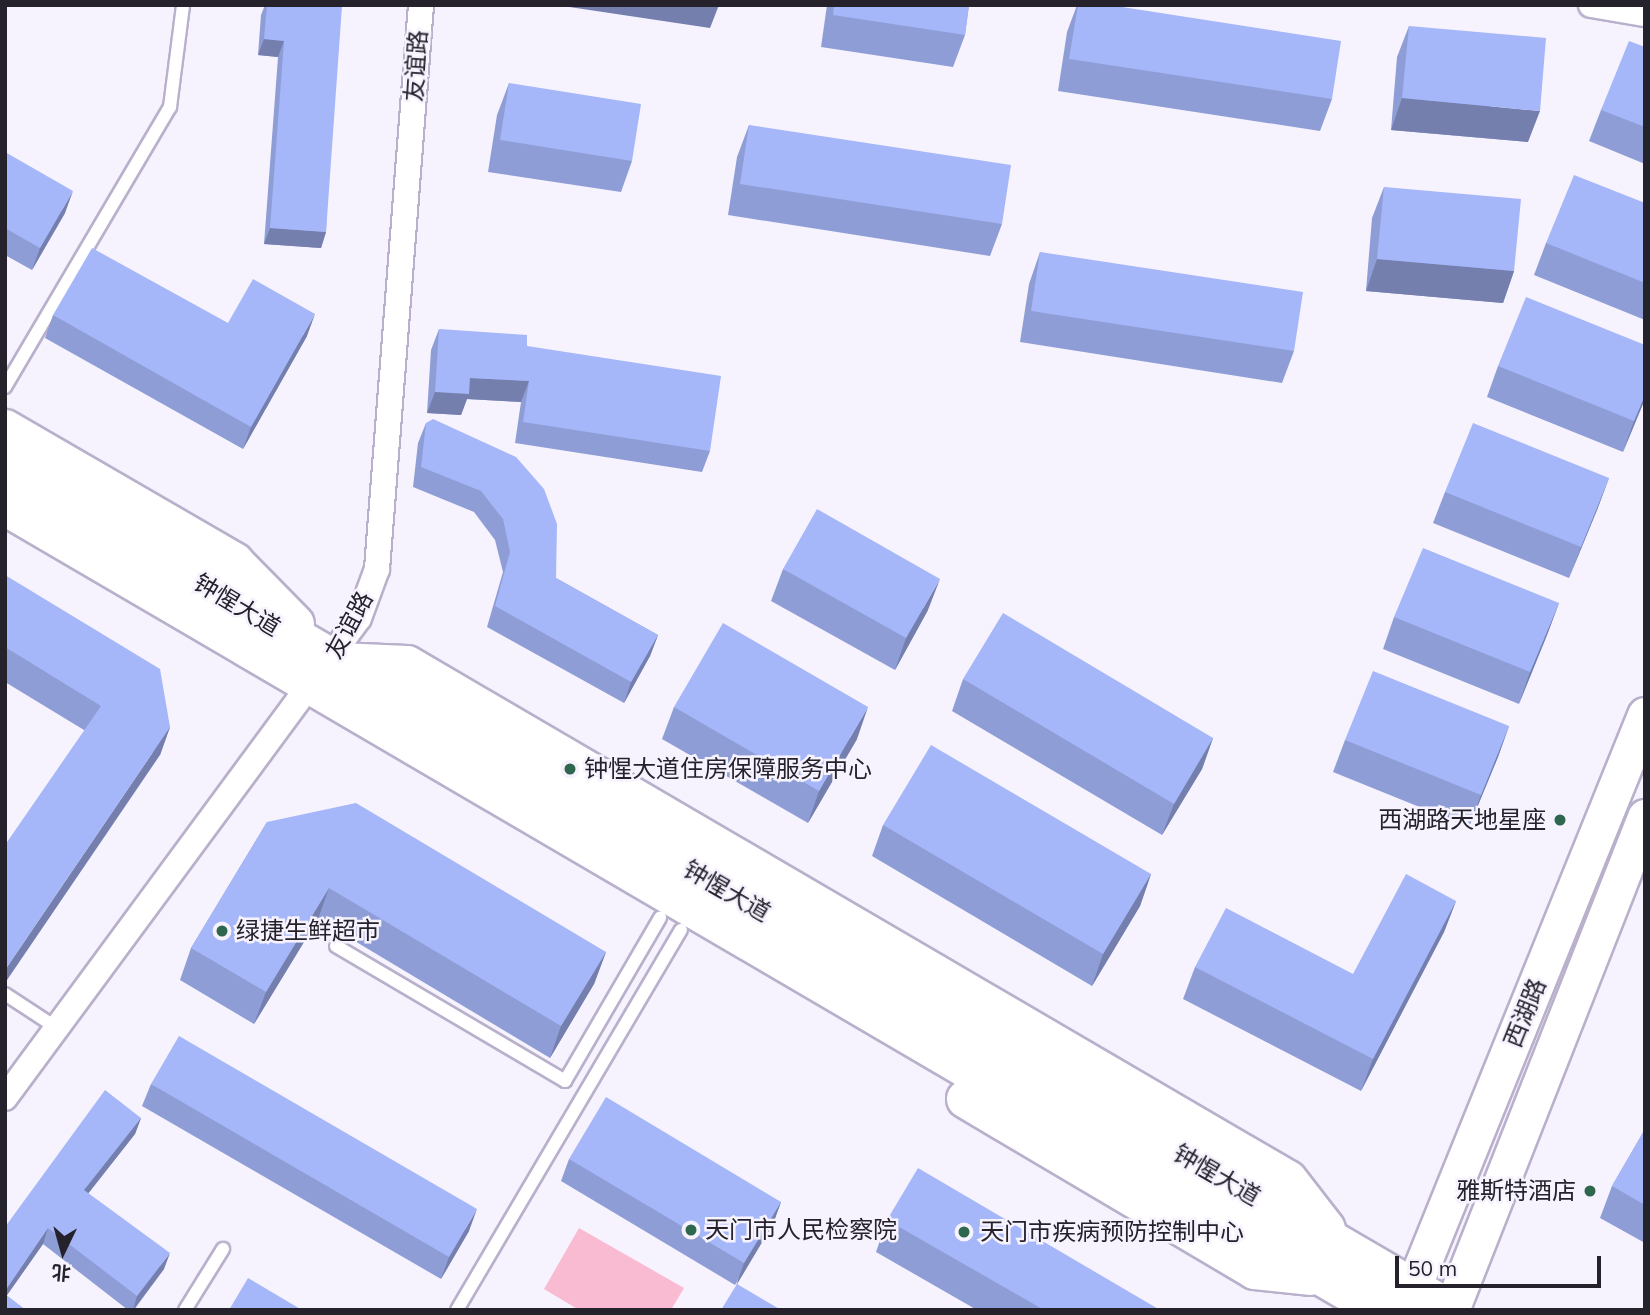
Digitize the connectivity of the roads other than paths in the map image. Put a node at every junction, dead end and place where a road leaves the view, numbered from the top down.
1 (183, 5) edge
2 (421, 5) edge
3 (1591, 5) edge
4 (1645, 13) edge
5 (5, 387) edge
6 (5, 429) edge
7 (5, 468) edge
8 (5, 506) edge
9 (5, 536) edge
10 (322, 673) junction
11 (1645, 715) edge
12 (1645, 817) edge
13 (670, 924) junction
14 (336, 946) dead end
15 (5, 994) edge
16 (57, 1028) junction
17 (5, 1098) edge
18 (223, 1248) dead end
19 (1332, 1262) junction
20 (1408, 1299) edge
21 (185, 1310) edge
22 (457, 1310) edge
23 (1379, 1310) edge
24 (1451, 1310) edge

1 - 5 lane
2 - 10 street, 友谊路
3 - 4 street
6 - 10 highway
7 - 10 highway, 钟惺大道
8 - 10 highway, 钟惺大道
9 - 10 highway
10 - 13 highway
10 - 16 street, 友谊路
10 - 19 highway, 钟惺大道
10 - 19 highway
11 - 20 main road, 西湖路
12 - 24 main road, 西湖路
13 - 14 lane
13 - 19 highway
13 - 22 lane
15 - 16 lane
16 - 17 street, 友谊路
18 - 21 lane
19 - 20 highway, 钟惺大道
19 - 23 highway, 钟惺大道
20 - 24 highway, 钟惺大道

